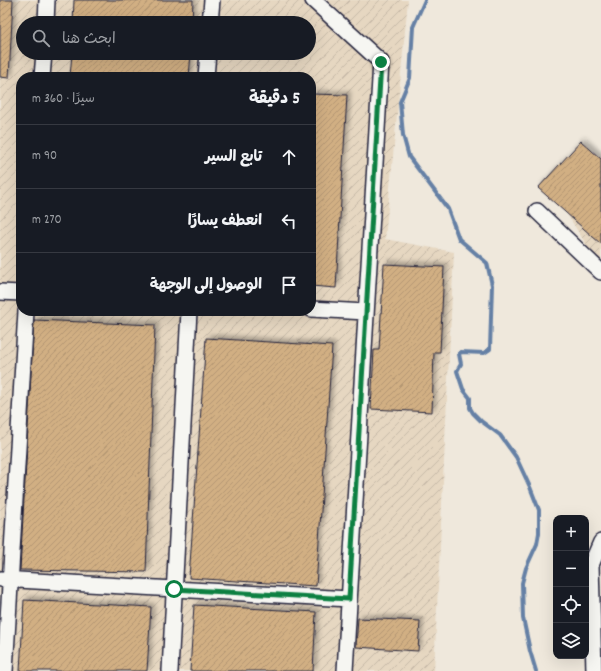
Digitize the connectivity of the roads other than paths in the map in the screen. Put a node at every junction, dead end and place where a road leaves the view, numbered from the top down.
1 (47, 0) edge
2 (212, 0) edge
3 (313, 0) edge
4 (46, 16) edge
5 (211, 16) edge
6 (43, 60) edge
7 (207, 60) edge
8 (42, 72) edge
9 (206, 72) edge
10 (538, 210) dead end
11 (601, 272) edge
12 (0, 292) edge
13 (16, 293) edge
14 (316, 309) edge
15 (366, 312) junction
16 (26, 316) edge
17 (189, 316) edge
18 (601, 542) edge
19 (5, 579) edge
20 (174, 589) junction
21 (349, 599) junction
22 (5, 671) edge
23 (170, 671) edge
24 (345, 671) edge
25 (594, 671) edge

1 - 4 lane
2 - 5 lane
3 - 15 lane
6 - 8 lane
7 - 9 lane
10 - 11 lane
12 - 13 lane
14 - 15 lane
15 - 21 lane
16 - 19 lane
17 - 20 lane
18 - 25 lane
19 - 20 lane
19 - 22 lane
20 - 21 lane
20 - 23 lane
21 - 24 lane

